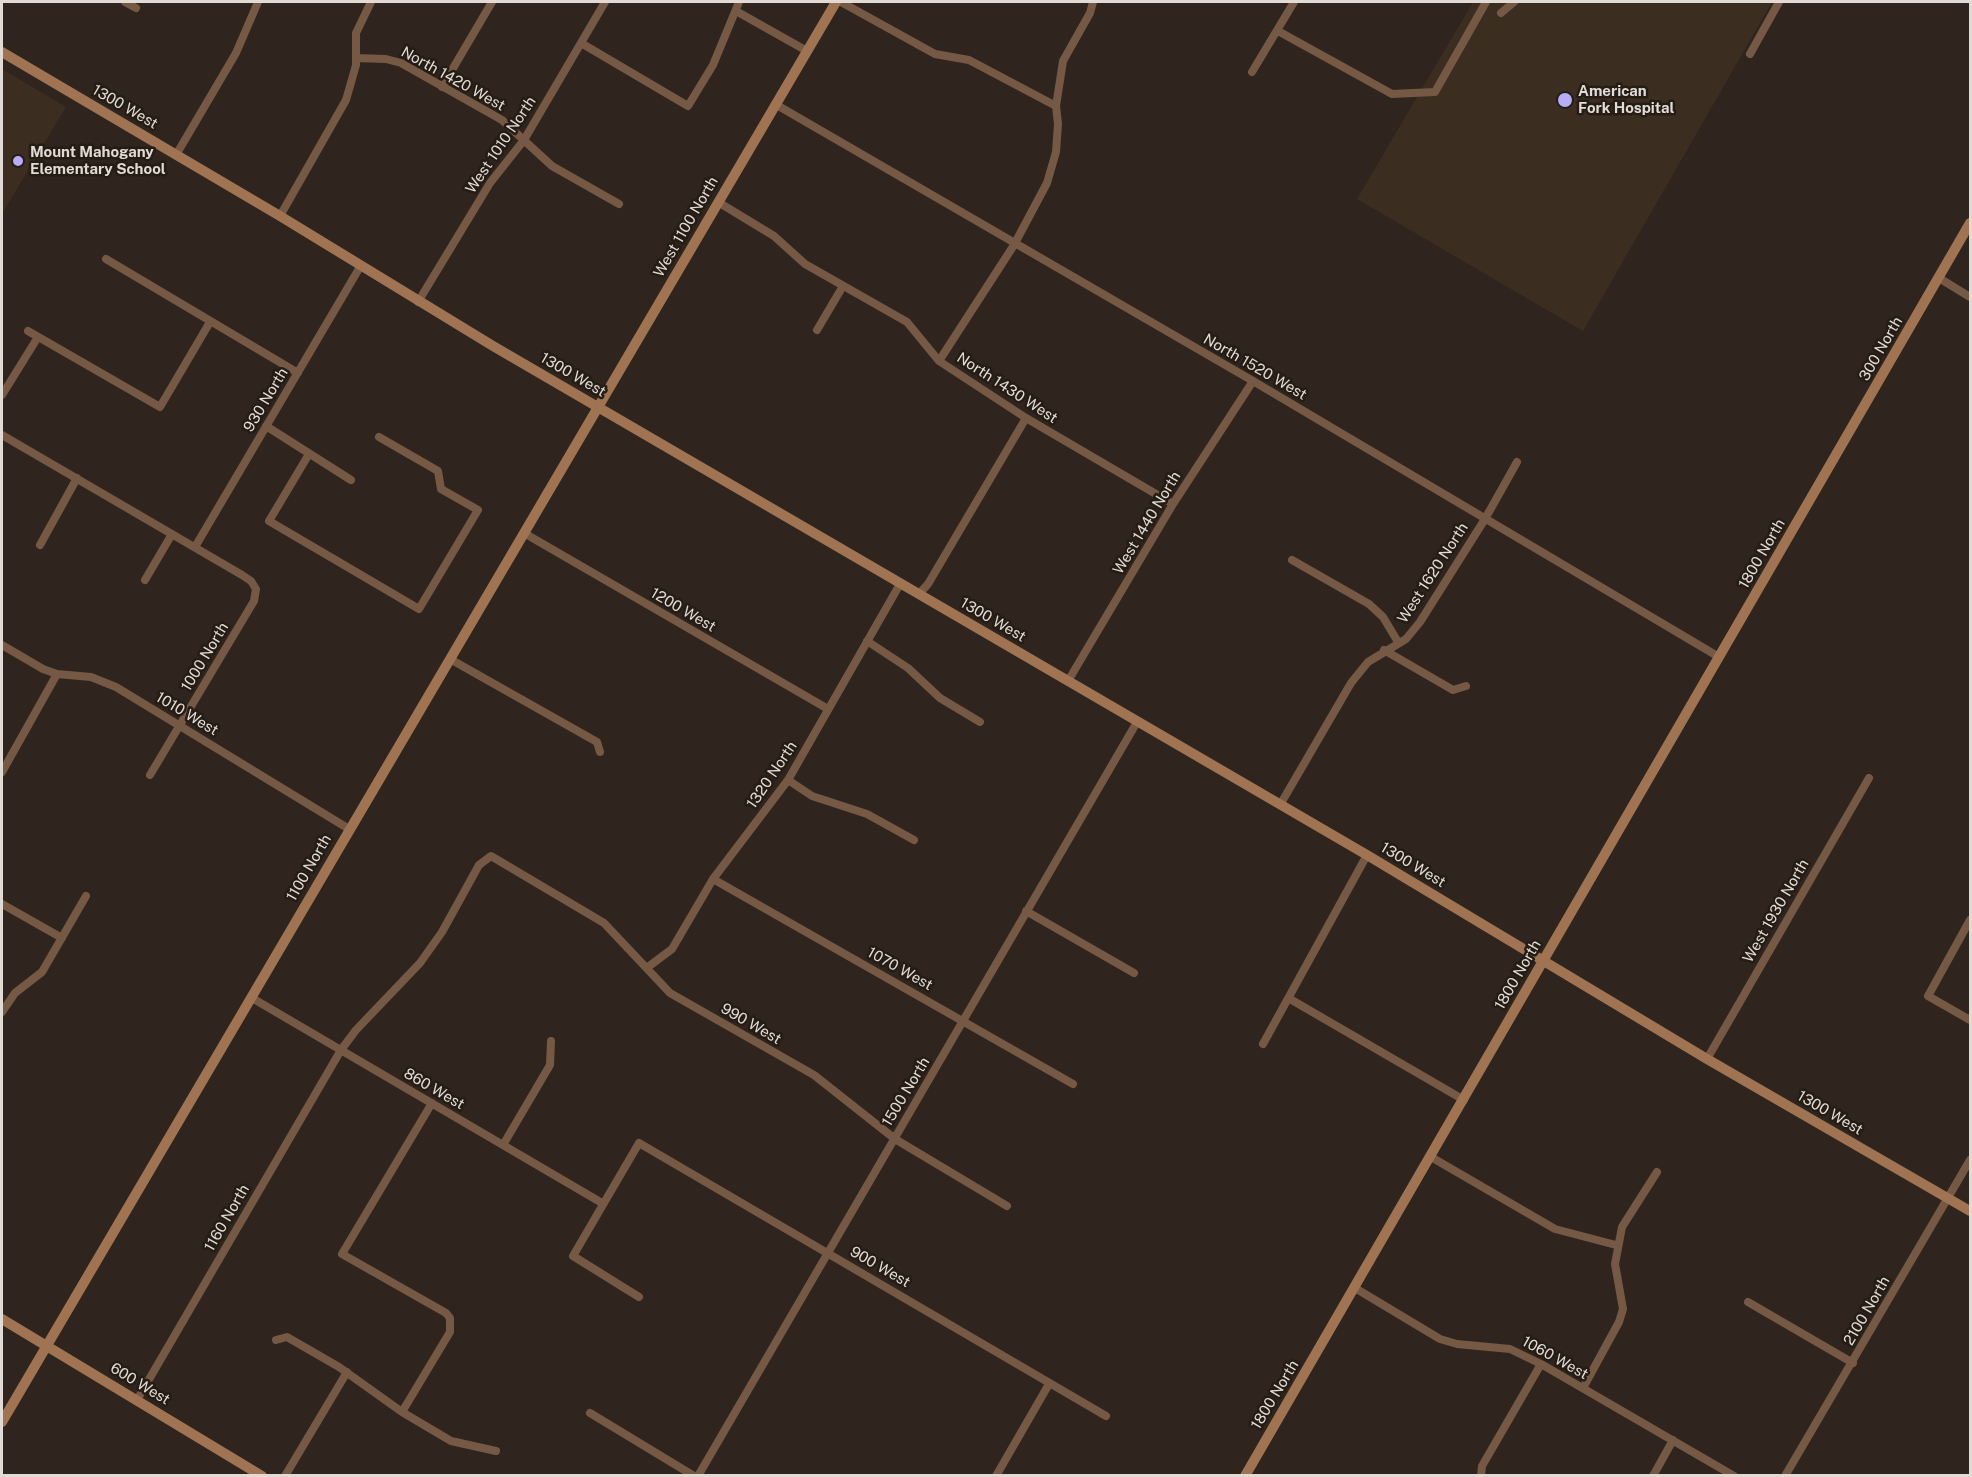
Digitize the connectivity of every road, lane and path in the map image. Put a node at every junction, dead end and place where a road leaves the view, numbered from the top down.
1 (125, 2) edge
2 (258, 2) edge
3 (492, 2) edge
4 (605, 2) edge
5 (740, 2) edge
6 (836, 2) edge
7 (841, 2) edge
8 (1093, 2) edge
9 (1294, 2) edge
10 (1486, 2) edge
11 (1514, 2) edge
12 (1779, 2) edge
13 (367, 3) edge
14 (136, 8) dead end
15 (736, 11) junction
16 (1501, 13) dead end
17 (1278, 31) junction
18 (580, 43) junction
19 (807, 51) junction
20 (2, 52) edge
21 (1750, 54) dead end
22 (356, 58) junction
23 (1252, 72) dead end
24 (442, 87) junction
25 (775, 104) junction
26 (1056, 106) junction
27 (524, 140) junction
28 (176, 155) junction
29 (718, 202) junction
30 (620, 204) dead end
31 (280, 216) junction
32 (1971, 224) edge
33 (1014, 244) junction
34 (106, 259) dead end
35 (360, 267) junction
36 (1939, 278) junction
37 (843, 286) junction
38 (1971, 297) edge
39 (418, 302) junction
40 (210, 322) junction
41 (817, 330) dead end
42 (28, 331) dead end
43 (38, 337) junction
44 (939, 361) junction
45 (298, 374) junction
46 (1253, 381) junction
47 (2, 395) edge
48 (598, 408) junction
49 (1026, 418) junction
50 (266, 426) junction
51 (2, 435) edge
52 (379, 437) dead end
53 (309, 454) junction
54 (1516, 462) dead end
55 (562, 469) joint
56 (77, 478) junction
57 (351, 480) dead end
58 (1818, 489) joint
59 (1173, 504) junction
60 (1485, 519) junction
61 (524, 533) junction
62 (172, 534) junction
63 (40, 545) dead end
64 (195, 547) junction
65 (1292, 560) dead end
66 (145, 580) dead end
67 (900, 584) junction
68 (919, 594) junction
69 (867, 641) junction
70 (1398, 642) junction
71 (2, 645) edge
72 (1384, 650) junction
73 (1719, 657) junction
74 (450, 659) junction
75 (57, 674) junction
76 (1068, 681) junction
77 (1466, 686) dead end
78 (828, 709) junction
79 (980, 722) dead end
80 (1137, 722) junction
81 (180, 725) junction
82 (600, 752) dead end
83 (2, 772) edge
84 (150, 775) dead end
85 (1869, 778) dead end
86 (788, 780) junction
87 (1280, 805) junction
88 (350, 829) junction
89 (914, 840) dead end
90 (1367, 855) junction
91 (491, 856) joint
92 (713, 879) junction
93 (86, 896) dead end
94 (2, 904) edge
95 (1026, 911) junction
96 (1971, 920) edge
97 (62, 938) junction
98 (1543, 961) junction
99 (648, 967) junction
100 (1134, 973) dead end
101 (252, 998) junction
102 (1290, 999) junction
103 (2, 1012) edge
104 (964, 1020) junction
105 (1971, 1020) edge
106 (551, 1041) dead end
107 (1263, 1044) dead end
108 (341, 1050) junction
109 (1707, 1059) junction
110 (1073, 1084) dead end
111 (1464, 1100) junction
112 (432, 1103) junction
113 (894, 1139) junction
114 (503, 1145) junction
115 (1431, 1157) junction
116 (1971, 1160) edge
117 (1657, 1172) dead end
118 (1949, 1198) junction
119 (602, 1203) junction
120 (1007, 1206) dead end
121 (1971, 1211) edge
122 (1616, 1245) junction
123 (829, 1253) junction
124 (1355, 1288) junction
125 (639, 1297) dead end
126 (1748, 1302) dead end
127 (2, 1319) edge
128 (276, 1340) dead end
129 (47, 1345) junction
130 (1853, 1363) junction
131 (1541, 1364) junction
132 (346, 1372) junction
133 (1049, 1384) junction
134 (1582, 1388) junction
135 (136, 1400) junction
136 (402, 1412) junction
137 (590, 1413) dead end
138 (1106, 1416) dead end
139 (2, 1422) edge
140 (1673, 1440) junction
141 (496, 1451) dead end
142 (262, 1476) edge
143 (285, 1476) edge
144 (696, 1476) edge
145 (996, 1476) edge
146 (1245, 1476) edge
147 (1481, 1476) edge
148 (1653, 1476) edge
149 (1734, 1476) edge
150 (1785, 1476) edge

1 - 14 street
2 - 28 street
3 - 24 street
4 - 18 street, West 1010 North
5 - 15 street
6 - 19 street, West 1100 North
7 - 26 street
8 - 26 street
9 - 17 street
10 - 17 street
11 - 16 street
12 - 21 street
13 - 22 street
15 - 18 street
15 - 19 street
17 - 23 street
18 - 27 street, West 1010 North
19 - 25 street, West 1100 North
20 - 28 street, 1300 West
22 - 24 street, North 1420 West
22 - 31 street
24 - 27 street, North 1420 West
25 - 29 street, West 1100 North
25 - 33 street, North 1520 West
26 - 33 street
27 - 30 street, North 1420 West
27 - 39 street, West 1010 North
28 - 31 street, 1300 West
29 - 37 street, North 1430 West
29 - 48 street, West 1100 North
31 - 35 street, 1300 West
32 - 36 street, 300 North
33 - 44 street
33 - 46 street, North 1520 West
34 - 40 street
35 - 39 street, 1300 West
35 - 45 street, 930 North
36 - 38 street
36 - 58 street, 300 North
37 - 41 street
37 - 44 street, North 1430 West
39 - 48 street, 1300 West
40 - 43 street
40 - 45 street
42 - 43 street
43 - 47 street
44 - 49 street, North 1430 West
45 - 50 street, 930 North
46 - 59 street, West 1440 North
46 - 60 street, North 1520 West
48 - 55 street, West 1100 North
48 - 67 street, 1300 West
49 - 59 street, North 1430 West
49 - 68 street
50 - 53 street
50 - 64 street, 930 North
51 - 56 street, 1000 North
52 - 53 street
53 - 57 street
54 - 60 street, West 1620 North
55 - 61 street, 1100 North
56 - 62 street, 1000 North
56 - 63 street
58 - 73 street, 1800 North
59 - 76 street, West 1440 North
60 - 70 street, West 1620 North
60 - 73 street, North 1520 West
61 - 74 street, 1100 North
61 - 78 street, 1200 West
62 - 64 street, 1000 North
62 - 66 street
64 - 81 street, 1000 North
65 - 70 street
67 - 68 street, 1300 West
67 - 69 street, 1320 North
68 - 76 street, 1300 West
69 - 78 street, 1320 North
69 - 79 street
70 - 72 street, West 1620 North
71 - 75 street, 1010 West
72 - 77 street
72 - 87 street, West 1620 North
73 - 98 street, 1800 North
74 - 82 street
74 - 88 street, 1100 North
75 - 81 street, 1010 West
75 - 83 street
76 - 80 street, 1300 West
78 - 86 street, 1320 North
80 - 87 street, 1300 West
80 - 95 street, 1500 North
81 - 84 street, 1000 North
81 - 88 street, 1010 West
85 - 109 street, West 1930 North
86 - 89 street
86 - 92 street, 1320 North
87 - 90 street, 1300 West
88 - 101 street, 1100 North
90 - 98 street, 1300 West
90 - 102 street
91 - 99 street, 990 West
91 - 108 street, 1160 North
92 - 99 street, 1320 North
92 - 104 street, 1070 West
93 - 97 street
94 - 97 street
95 - 100 street
95 - 104 street, 1500 North
96 - 105 street
97 - 103 street
98 - 109 street, 1300 West
98 - 111 street, 1800 North
99 - 113 street, 990 West
101 - 108 street, 860 West
101 - 129 street, 1100 North
102 - 107 street
102 - 111 street
104 - 110 street, 1070 West
104 - 113 street, 1500 North
106 - 114 street
108 - 112 street, 860 West
108 - 135 street, 1160 North
109 - 118 street, 1300 West
111 - 115 street, 1800 North
112 - 114 street, 860 West
112 - 136 street
113 - 120 street, 990 West
113 - 123 street, 1500 North
114 - 119 street, 860 West
115 - 122 street
115 - 124 street, 1800 North
116 - 118 street, 2100 North
117 - 122 street
118 - 121 street, 1300 West
118 - 130 street, 2100 North
119 - 123 street, 900 West
119 - 125 street
122 - 134 street
123 - 133 street, 900 West
123 - 144 street, 1500 North
124 - 131 street, 1060 West
124 - 146 street, 1800 North
126 - 130 street
127 - 129 street, 600 West
128 - 132 street
129 - 135 street, 600 West
129 - 139 street
130 - 150 street, 2100 North
131 - 134 street, 1060 West
131 - 147 street
132 - 136 street
132 - 143 street
133 - 138 street, 900 West
133 - 145 street
134 - 140 street, 1060 West
135 - 142 street, 600 West
136 - 141 street
137 - 144 street
140 - 148 street
140 - 149 street, 1060 West

